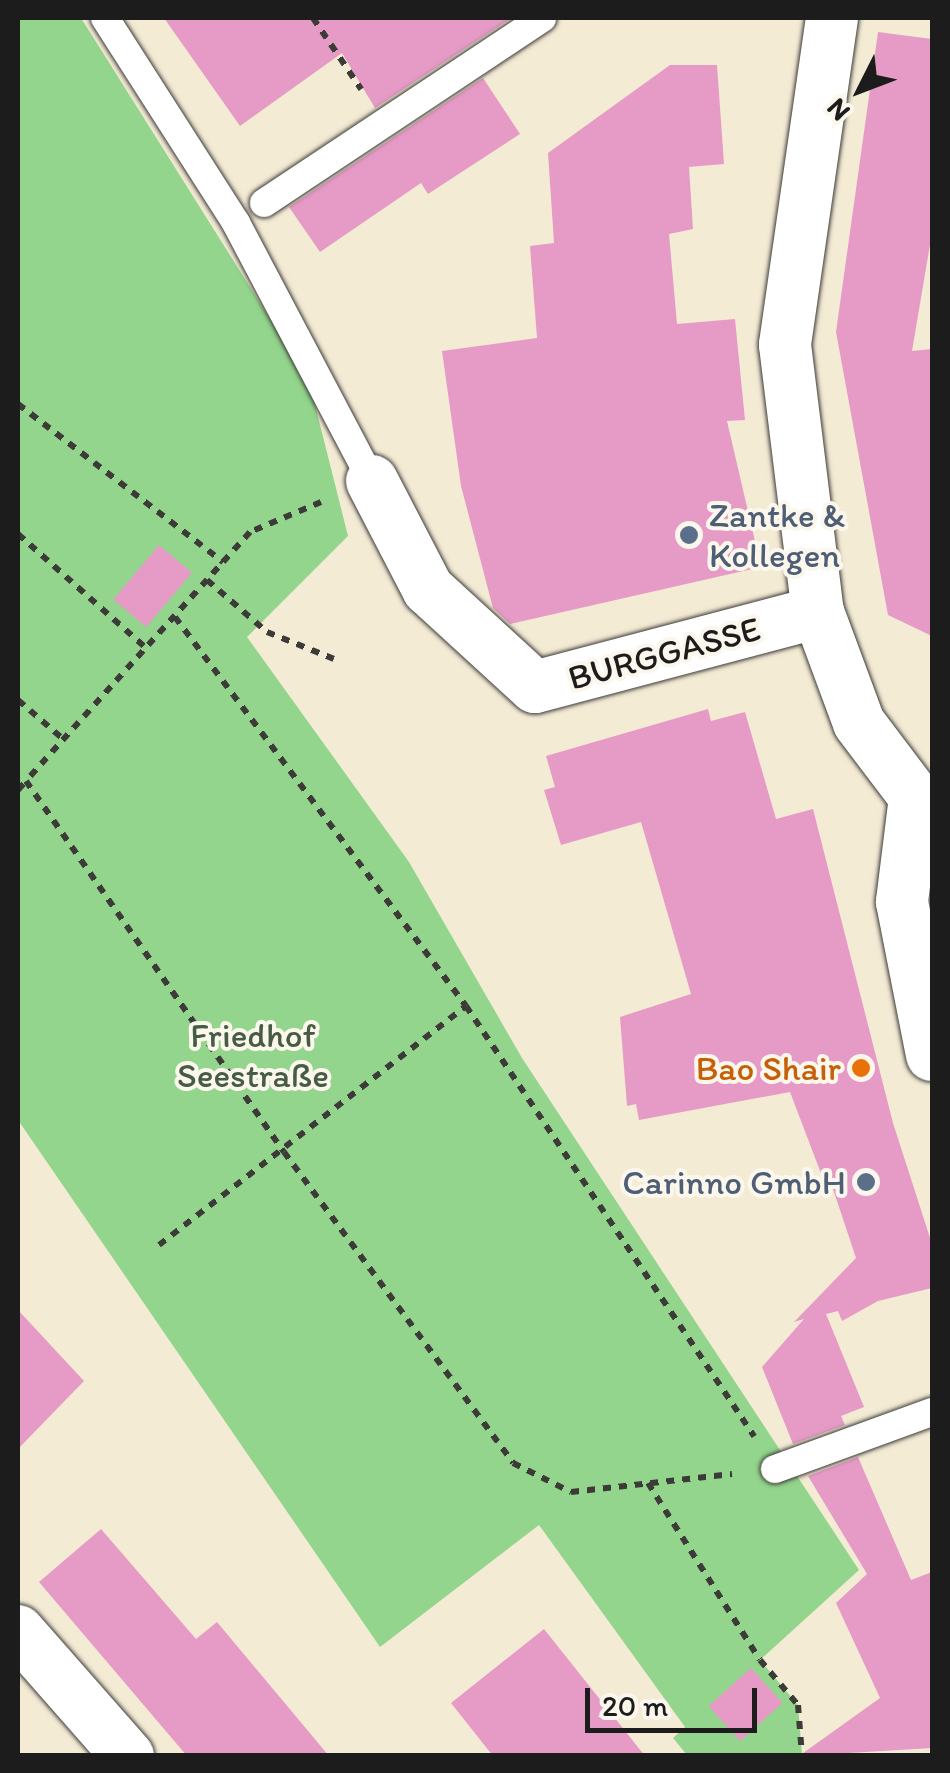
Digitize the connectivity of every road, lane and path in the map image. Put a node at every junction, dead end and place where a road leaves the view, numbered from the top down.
1 (105, 18) edge
2 (313, 18) edge
3 (542, 18) edge
4 (832, 18) edge
5 (384, 123) junction
6 (264, 203) dead end
7 (18, 404) edge
8 (372, 481) junction
9 (18, 534) edge
10 (223, 562) junction
11 (207, 580) junction
12 (818, 612) junction
13 (175, 617) junction
14 (146, 648) junction
15 (334, 660) dead end
16 (18, 700) edge
17 (63, 739) junction
18 (26, 780) junction
19 (18, 790) edge
20 (924, 802) edge
21 (466, 1006) junction
22 (932, 1056) edge
23 (284, 1152) junction
24 (159, 1245) dead end
25 (932, 1412) edge
26 (775, 1468) junction
27 (648, 1483) junction
28 (18, 1632) edge
29 (128, 1756) edge
30 (802, 1756) edge

1 - 8 lane
2 - 5 path
3 - 5 lane
4 - 12 street
5 - 6 lane
7 - 10 path
8 - 10 path
8 - 12 street, BURGGASSE
9 - 14 path
10 - 11 path
11 - 13 path
11 - 15 path
12 - 20 street
13 - 14 path
13 - 21 path
14 - 17 path
16 - 17 path
17 - 18 path
18 - 19 path
18 - 23 path
20 - 22 street
21 - 23 path
21 - 26 path
23 - 24 path
23 - 27 path
25 - 26 lane
26 - 27 path
27 - 30 path
28 - 29 street

